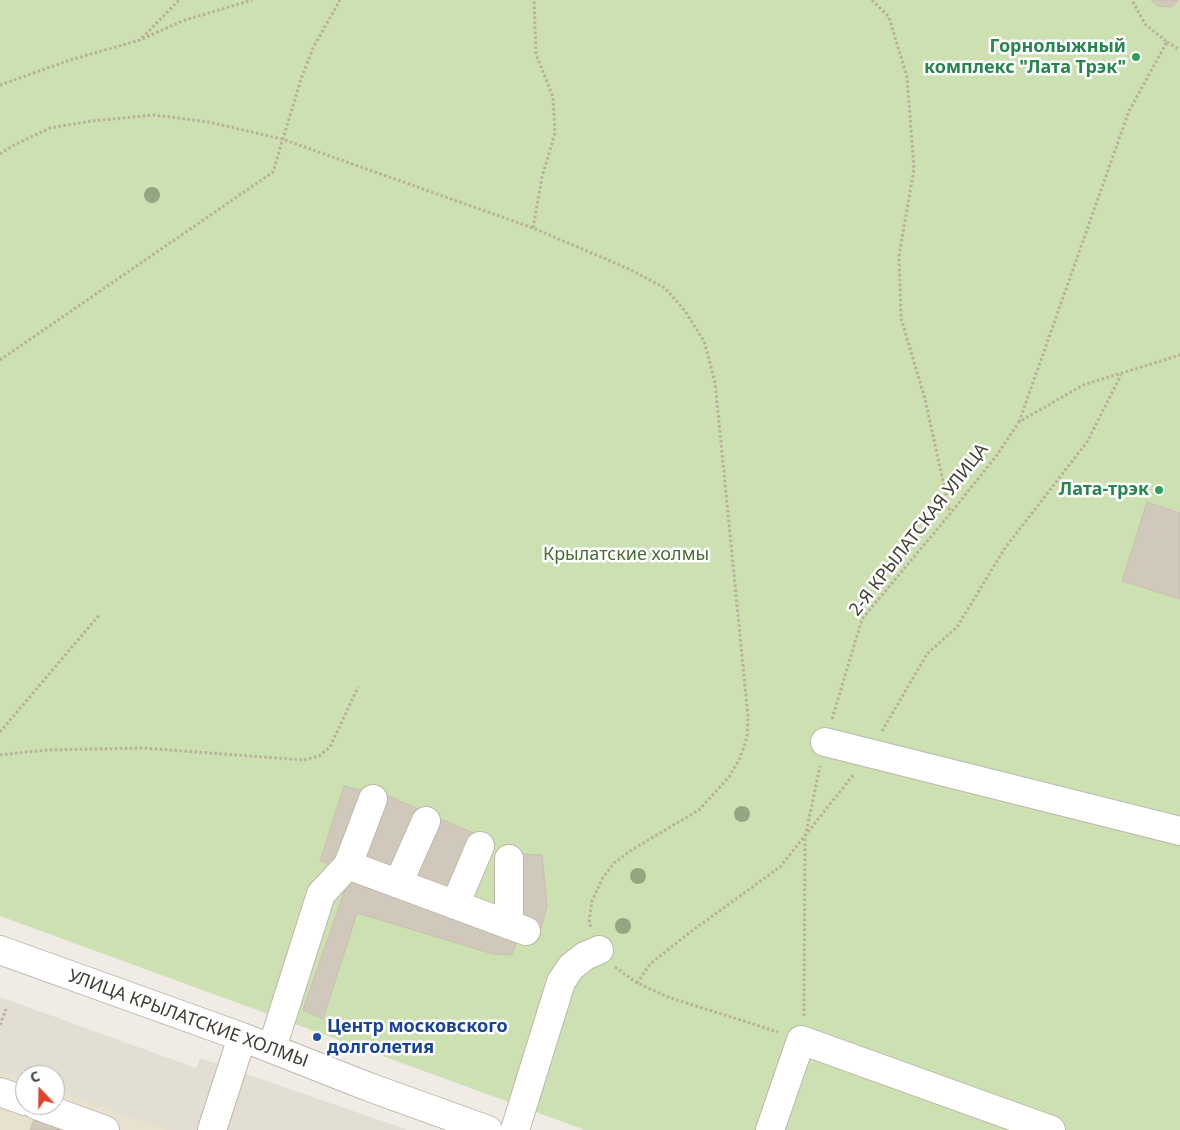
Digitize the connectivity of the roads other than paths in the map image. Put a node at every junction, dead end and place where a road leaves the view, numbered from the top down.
1 (825, 742) road end
2 (373, 799) dead end
3 (426, 821) dead end
4 (1180, 831) edge
5 (480, 846) dead end
6 (509, 859) dead end
7 (348, 865) junction
8 (398, 884) junction
9 (455, 905) junction
10 (0, 950) edge
11 (599, 950) road end
12 (242, 1037) junction
13 (272, 1048) junction
14 (0, 1092) edge
15 (15, 1097) edge
16 (64, 1115) edge
17 (105, 1130) edge
18 (212, 1130) edge
19 (488, 1130) edge
20 (515, 1130) edge
21 (770, 1130) edge
22 (1051, 1130) edge

1 - 4 street
2 - 7 street
3 - 8 street
5 - 9 street
6 - 9 street
7 - 8 street
7 - 13 street
8 - 9 street
10 - 12 street, УЛИЦА КРЫЛАТСКИЕ ХОЛМЫ
11 - 20 street
12 - 13 street, УЛИЦА КРЫЛАТСКИЕ ХОЛМЫ
12 - 18 street
13 - 19 street, УЛИЦА КРЫЛАТСКИЕ ХОЛМЫ
14 - 15 street
16 - 17 street
21 - 22 street

